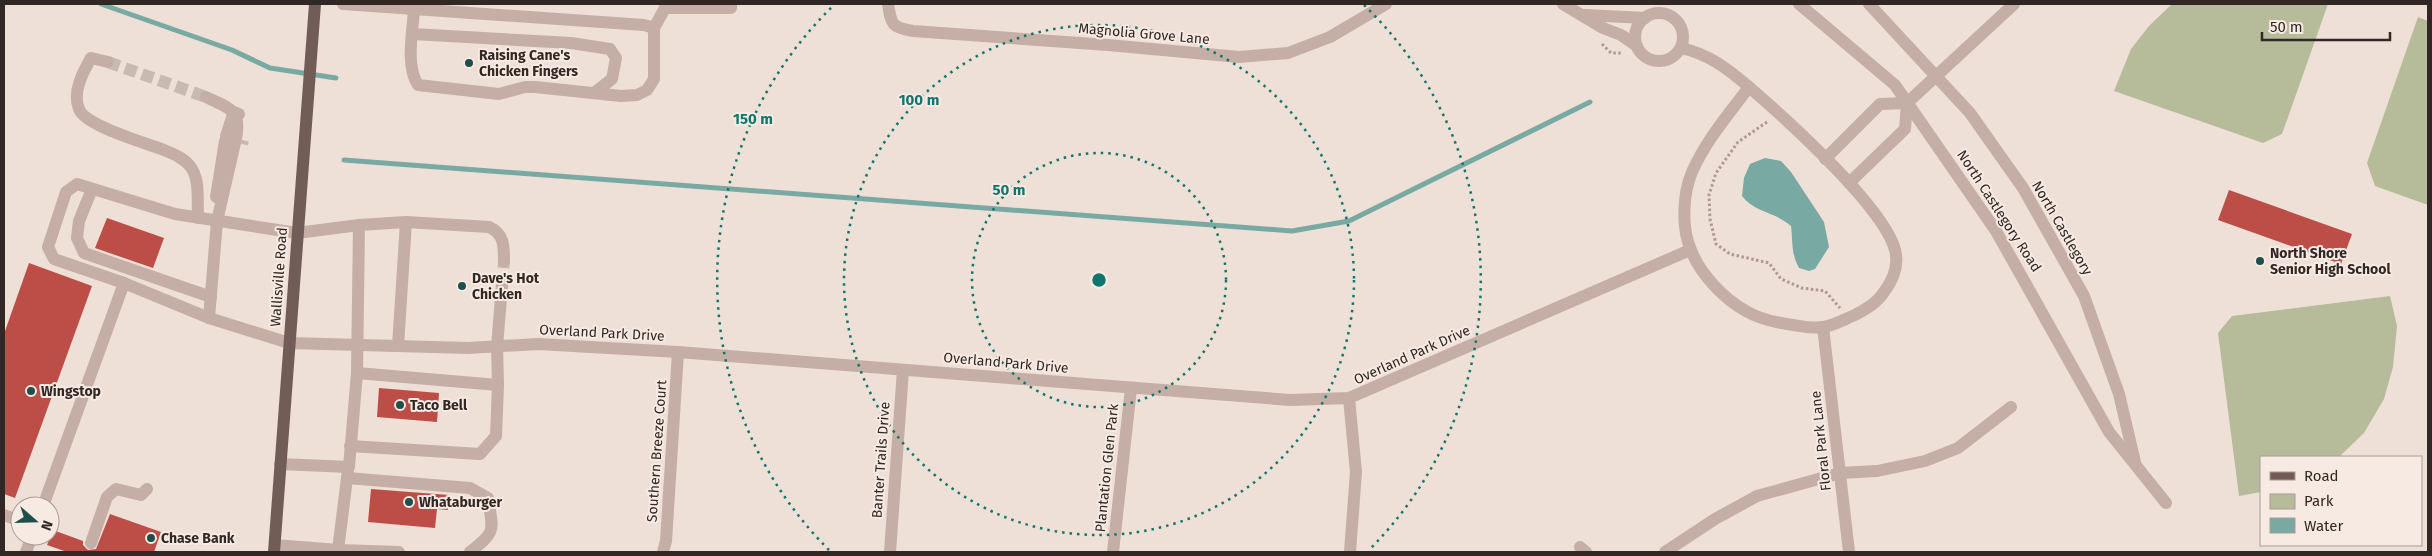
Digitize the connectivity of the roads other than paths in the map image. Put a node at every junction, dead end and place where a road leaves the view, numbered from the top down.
1 (315, 4) edge
2 (343, 4) edge
3 (731, 4) edge
4 (888, 4) edge
5 (1386, 4) edge
6 (1563, 4) edge
7 (1799, 4) edge
8 (1869, 4) edge
9 (2014, 4) edge
10 (666, 6) edge
11 (414, 9) junction
12 (485, 9) edge
13 (1585, 15) junction
14 (1645, 18) junction
15 (654, 28) junction
16 (413, 34) junction
17 (1637, 46) junction
18 (1681, 48) junction
19 (108, 62) tunnel mouth
20 (1937, 77) junction
21 (1749, 87) junction
22 (594, 93) junction
23 (206, 97) tunnel mouth
24 (1907, 103) junction
25 (234, 112) junction
26 (235, 140) junction
27 (1825, 159) junction
28 (1849, 183) junction
29 (92, 189) junction
30 (198, 218) junction
31 (217, 221) junction
32 (406, 222) junction
33 (359, 224) junction
34 (297, 233) junction
35 (1690, 250) junction
36 (504, 261) tunnel mouth
37 (124, 283) junction
38 (502, 286) tunnel mouth
39 (211, 297) junction
40 (209, 318) junction
41 (1823, 327) junction
42 (289, 343) junction
43 (356, 345) junction
44 (398, 346) junction
45 (497, 346) junction
46 (678, 352) junction
47 (903, 370) junction
48 (357, 374) junction
49 (498, 384) junction
50 (1131, 388) junction
51 (1349, 398) junction
52 (2012, 407) dead end
53 (350, 446) junction
54 (280, 464) junction
55 (2136, 464) junction
56 (348, 472) junction
57 (1840, 473) junction
58 (147, 489) dead end
59 (47, 496) edge
60 (2166, 503) dead end
61 (91, 543) dead end
62 (274, 548) edge
63 (338, 551) edge
64 (399, 552) edge
65 (470, 552) edge
66 (663, 552) edge
67 (890, 552) edge
68 (1113, 552) edge
69 (1350, 552) edge
70 (1665, 552) edge
71 (1849, 552) edge

1 - 34 main road, Wallisville Road
2 - 11 street
3 - 10 street
4 - 5 street, Magnolia Grove Lane
6 - 13 street
7 - 24 street, North Castlegory Road
8 - 20 street, North Castlegory
9 - 20 street
10 - 15 street
11 - 12 street
11 - 16 street
12 - 15 street
13 - 14 street
13 - 17 street
14 - 17 street
14 - 18 street
15 - 22 street
16 - 22 street
16 - 22 street
17 - 18 street
18 - 21 street
19 - 30 street
20 - 24 street
20 - 55 street, North Castlegory
21 - 27 street
21 - 35 street
23 - 25 street
24 - 27 street
24 - 28 street
24 - 55 street, North Castlegory Road
25 - 26 street
25 - 26 street
26 - 31 street
27 - 28 street
28 - 41 street
29 - 30 street
29 - 37 street, Overland Park Drive
29 - 39 street
30 - 31 street
31 - 34 street
31 - 39 street
32 - 33 street
32 - 36 street
32 - 44 street
33 - 34 street
33 - 43 street
34 - 42 main road, Wallisville Road
35 - 41 street
35 - 51 street, Overland Park Drive
37 - 40 street, Overland Park Drive
37 - 59 street
38 - 45 street
39 - 40 street
40 - 42 street, Overland Park Drive
41 - 57 street, Floral Park Lane
42 - 43 street, Overland Park Drive
42 - 54 main road, Wallisville Road
43 - 44 street, Overland Park Drive
43 - 48 street
44 - 45 street, Overland Park Drive
45 - 46 street, Overland Park Drive
45 - 49 street
46 - 47 street, Overland Park Drive
46 - 66 street, Southern Breeze Court
47 - 50 street, Overland Park Drive
47 - 67 street, Banter Trails Drive
48 - 49 street
48 - 53 street
49 - 53 street
50 - 51 street, Overland Park Drive
50 - 68 street, Plantation Glen Park
51 - 69 street
52 - 57 street
53 - 56 street
54 - 56 street
54 - 62 main road, Wallisville Road
55 - 60 street, North Castlegory
56 - 63 street
56 - 65 street
57 - 70 street
57 - 71 street, Floral Park Lane
58 - 61 street
62 - 63 street
63 - 64 street

